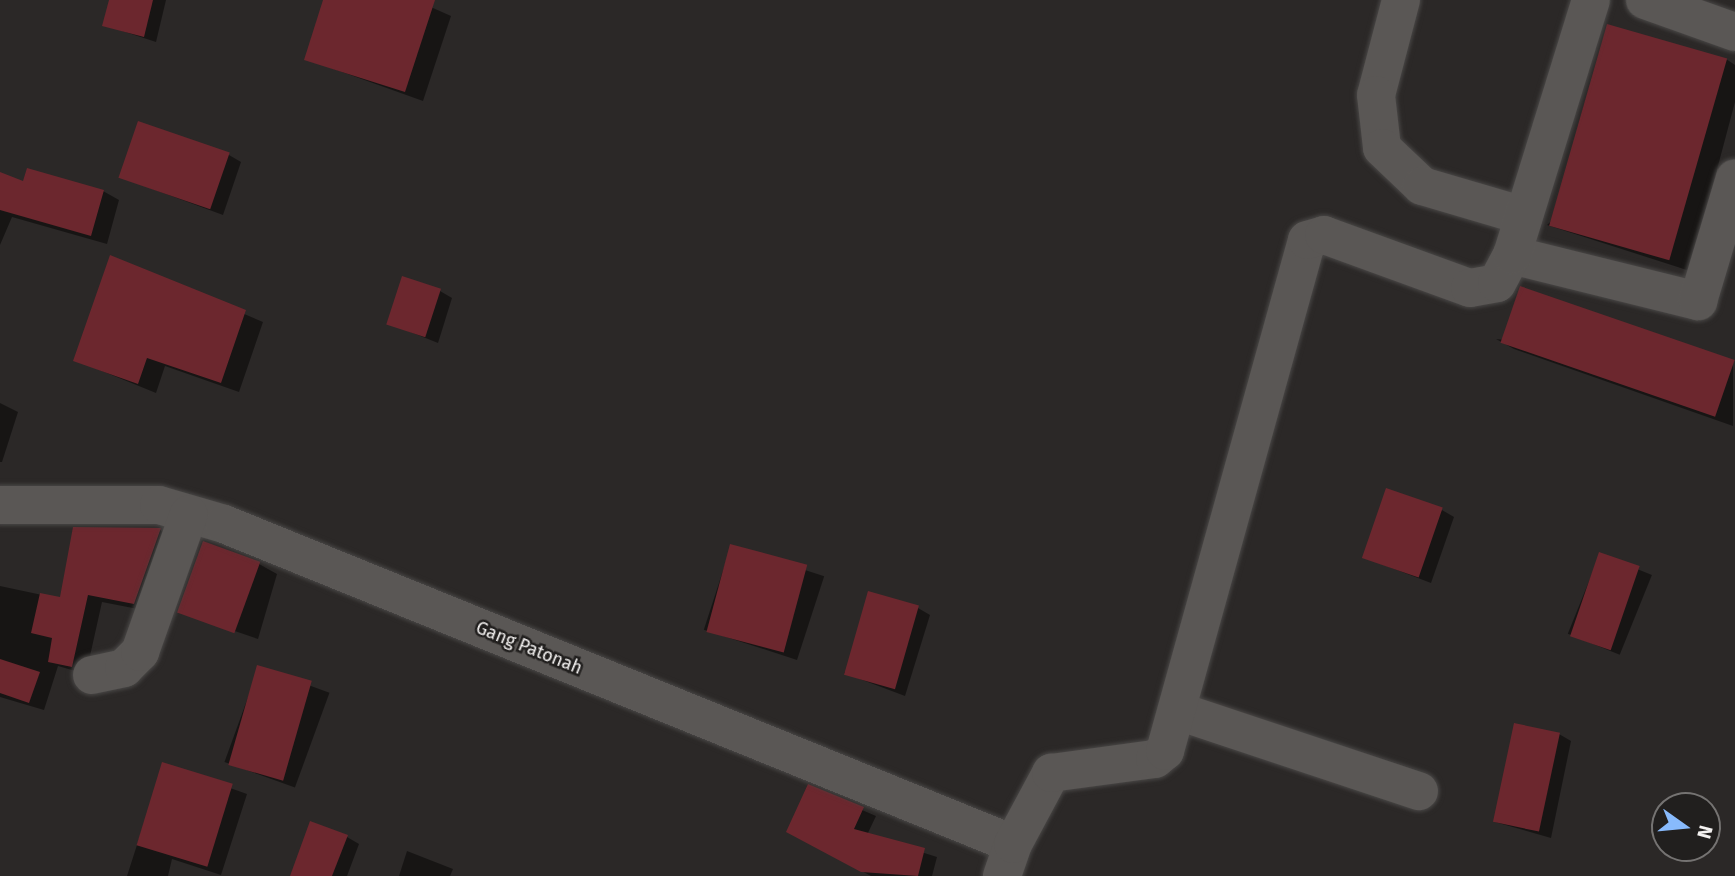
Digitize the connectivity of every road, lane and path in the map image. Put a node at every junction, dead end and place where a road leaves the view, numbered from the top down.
1 (1401, 0) edge
2 (1591, 0) edge
3 (1645, 0) edge
4 (1735, 32) edge
5 (1735, 178) edge
6 (1524, 216) junction
7 (1512, 255) junction
8 (0, 505) edge
9 (188, 514) junction
10 (92, 675) dead end
11 (1178, 711) junction
12 (1419, 791) dead end
13 (1008, 860) edge

1 - 6 street
2 - 6 street
3 - 4 street
5 - 7 street
6 - 7 street
7 - 11 street
8 - 9 street, Gang Patonah
9 - 10 street
9 - 13 street, Gang Patonah
11 - 12 street
11 - 13 street

